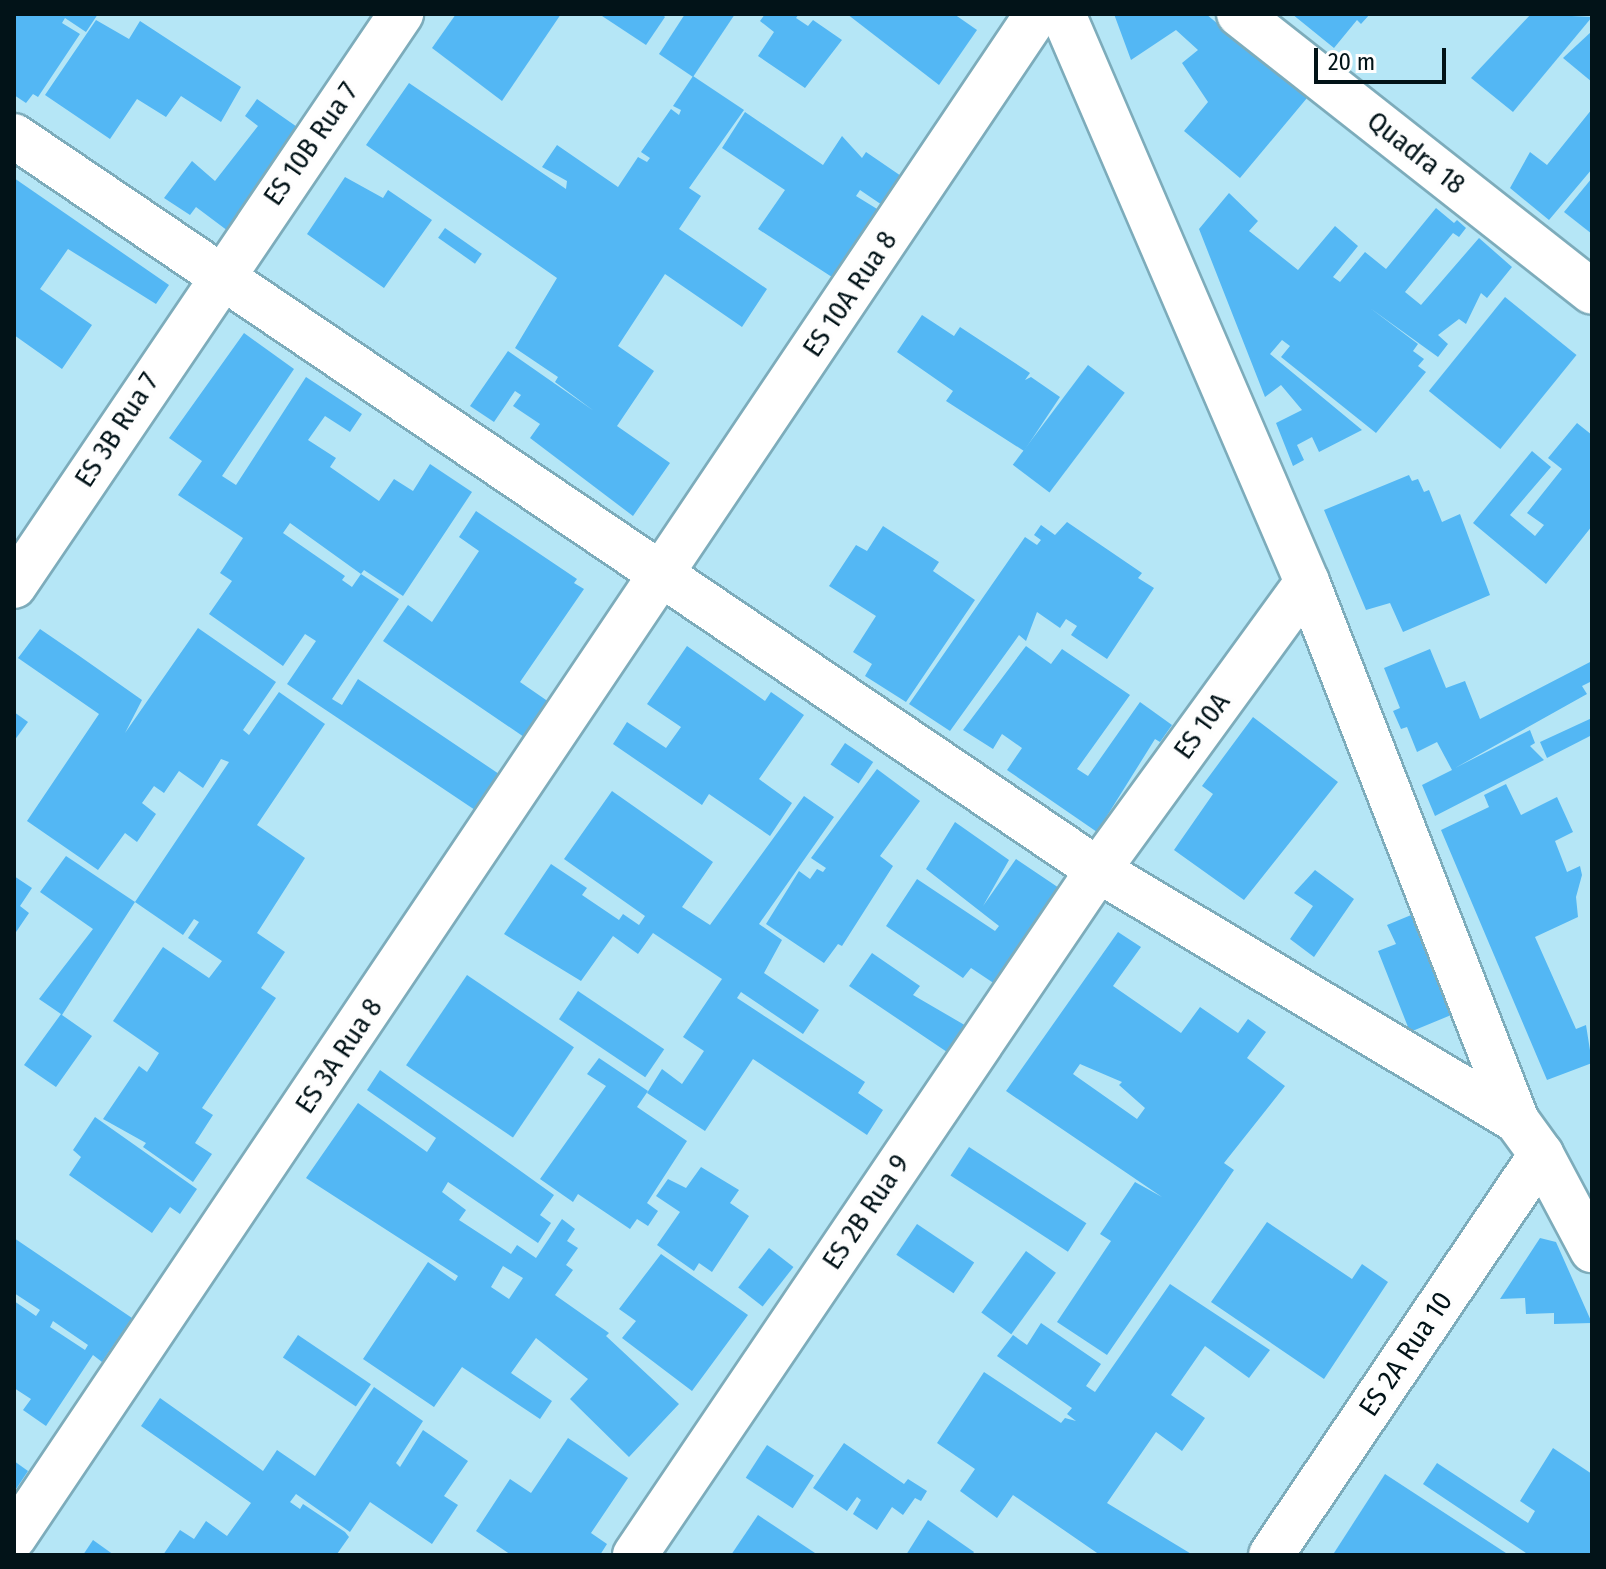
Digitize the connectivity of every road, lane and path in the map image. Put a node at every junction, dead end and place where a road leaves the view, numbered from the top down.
1 (401, 14) edge
2 (1037, 14) edge
3 (1063, 14) edge
4 (1239, 14) edge
5 (14, 136) edge
6 (221, 273) junction
7 (1592, 292) edge
8 (664, 574) junction
9 (1307, 582) junction
10 (14, 586) edge
11 (1098, 870) junction
12 (1529, 1138) junction
13 (1592, 1250) edge
14 (14, 1537) edge
15 (635, 1555) edge
16 (1271, 1555) edge

1 - 6 street, ES 10B Rua 7
2 - 8 street, ES 10A Rua 8
3 - 9 street
4 - 7 street, Quadra 18
5 - 6 street
6 - 8 street
6 - 10 street, ES 3B Rua 7
8 - 11 street
8 - 14 street, ES 3A Rua 8
9 - 11 street, ES 10A
9 - 12 street
11 - 12 street
11 - 15 street, ES 2B Rua 9
12 - 13 street
12 - 16 street, ES 2A Rua 10

